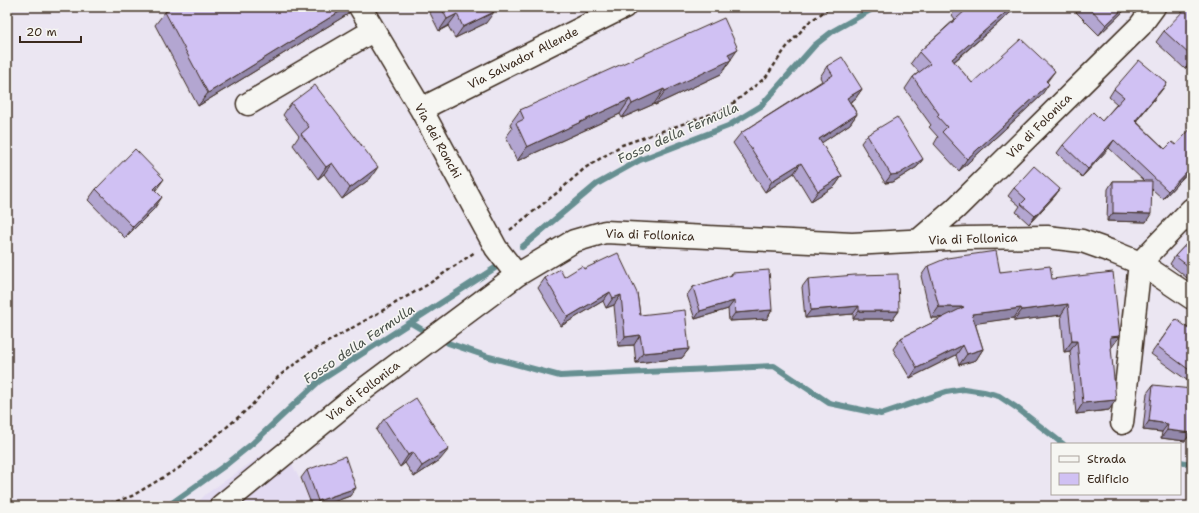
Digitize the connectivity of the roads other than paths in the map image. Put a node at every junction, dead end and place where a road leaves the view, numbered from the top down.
1 (360, 7) edge
2 (624, 7) edge
3 (1154, 7) edge
4 (374, 30) junction
5 (248, 104) dead end
6 (421, 109) junction
7 (1192, 209) edge
8 (919, 240) junction
9 (1140, 263) junction
10 (517, 274) junction
11 (1192, 298) edge
12 (1122, 424) dead end
13 (221, 506) edge

1 - 4 street, Via dei Ronchi
2 - 6 street, Via Salvador Allende
3 - 8 street, Via di Folonica
4 - 5 street
4 - 6 street, Via dei Ronchi
6 - 10 street, Via dei Ronchi
7 - 9 street
8 - 9 street, Via di Follonica
8 - 10 street, Via di Follonica
9 - 11 street, Via di Follonica
9 - 12 street
10 - 13 street, Via di Follonica

